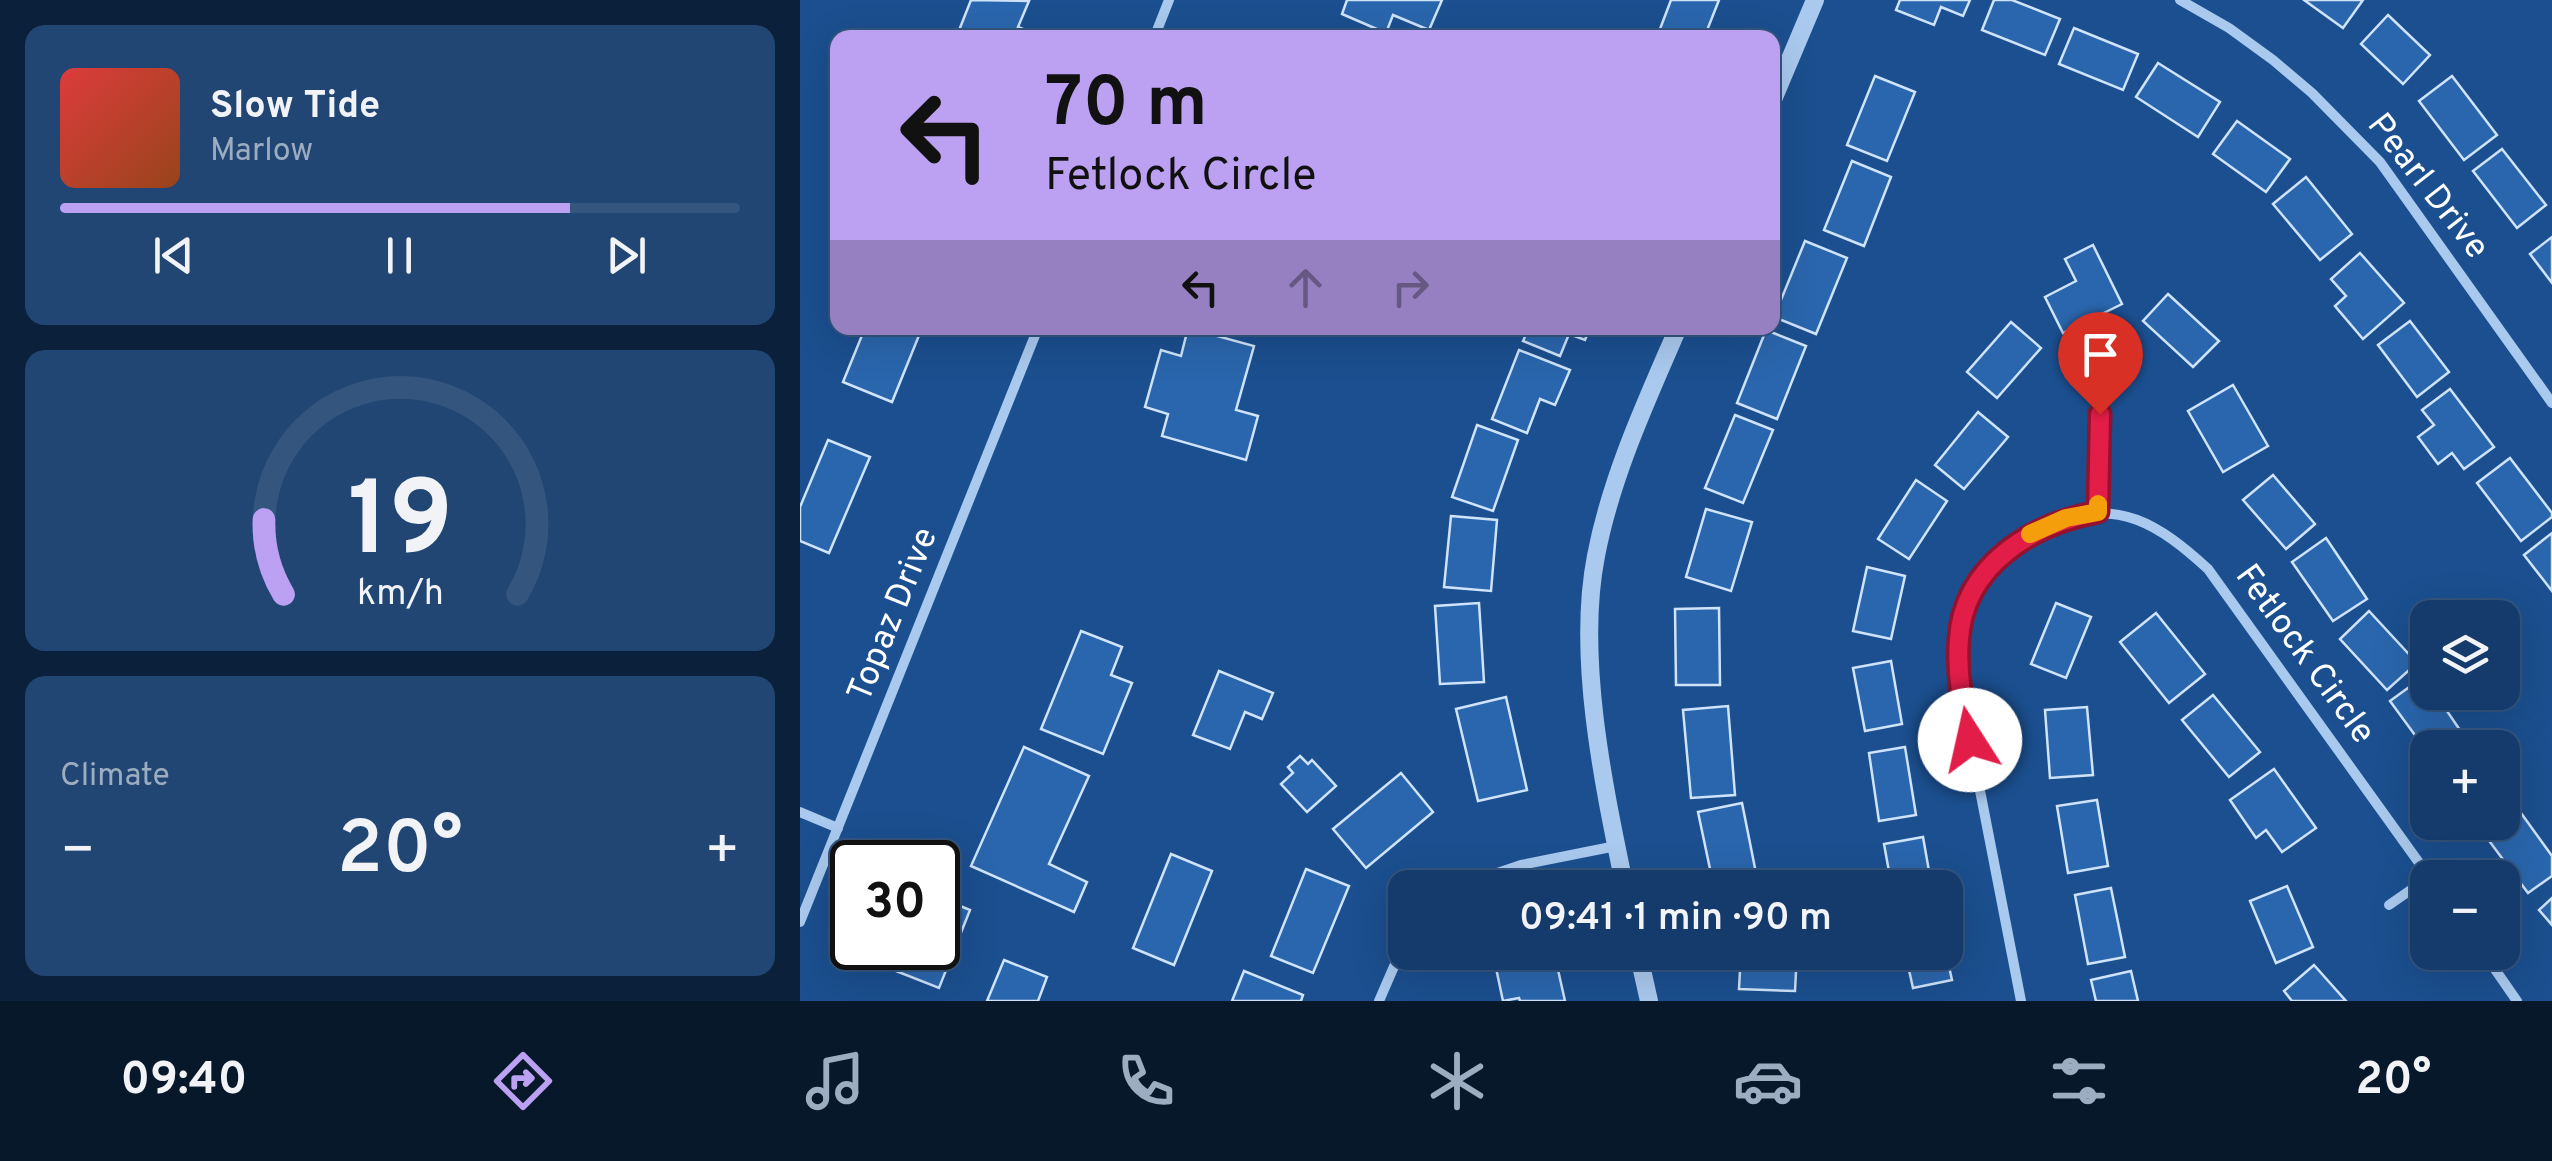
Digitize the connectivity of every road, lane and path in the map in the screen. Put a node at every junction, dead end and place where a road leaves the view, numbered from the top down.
1 (1169, 0) edge
2 (1815, 0) edge
3 (2180, 0) edge
4 (1157, 30) edge
5 (1780, 83) edge
6 (1035, 335) edge
7 (1675, 335) edge
8 (2552, 403) edge
9 (2100, 414) dead end
10 (2098, 512) junction
11 (800, 812) edge
12 (838, 828) junction
13 (1616, 846) junction
14 (2416, 860) edge
15 (1505, 870) edge
16 (1621, 870) edge
17 (2410, 891) edge
18 (2388, 905) dead end
19 (800, 922) edge
20 (1393, 970) edge
21 (1642, 970) edge
22 (2496, 970) edge
23 (1380, 1001) edge
24 (1648, 1001) edge
25 (2021, 1001) edge
26 (2518, 1001) edge

1 - 4 street
2 - 5 street
3 - 8 street, Pearl Drive
6 - 12 street, Topaz Drive
7 - 13 street
9 - 10 street
10 - 14 street, Fetlock Circle
10 - 25 street, Fetlock Circle
11 - 12 street
12 - 19 street, Topaz Drive
13 - 15 street
13 - 16 street
17 - 18 street, Fetlock Circle
20 - 23 street
21 - 24 street
22 - 26 street

